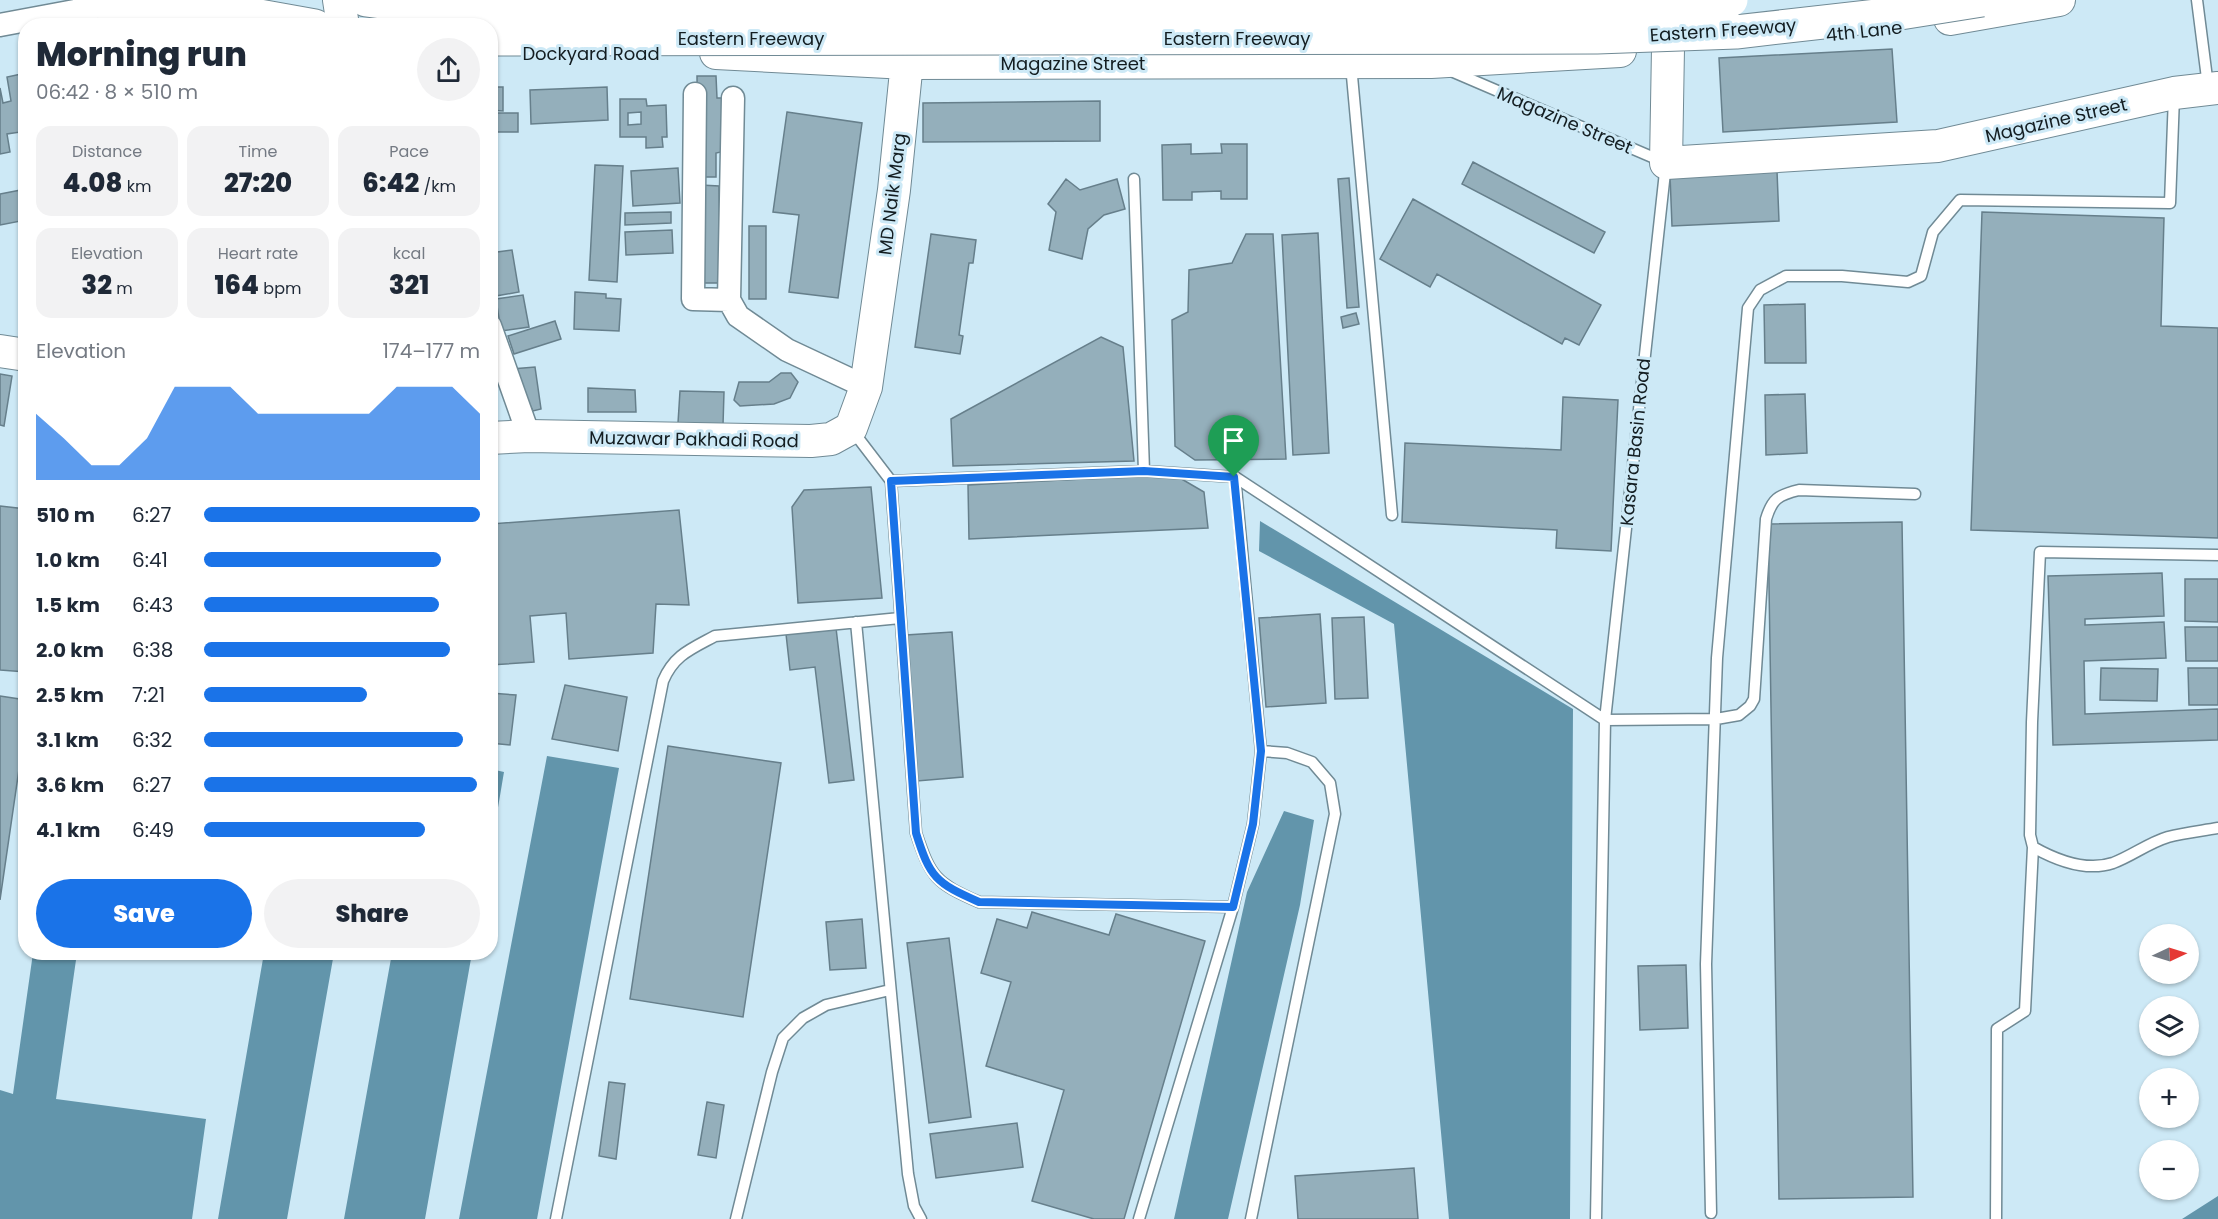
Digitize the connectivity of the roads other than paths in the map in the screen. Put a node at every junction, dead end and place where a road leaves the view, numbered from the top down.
1 (170, 0) edge
2 (341, 0) edge
3 (366, 0) edge
4 (912, 0) edge
5 (1666, 0) edge
6 (1731, 0) edge
7 (1982, 0) edge
8 (2059, 0) edge
9 (2197, 0) edge
10 (107, 1) edge
11 (31, 18) edge
12 (193, 18) edge
13 (270, 18) edge
14 (344, 18) edge
15 (18, 21) edge
16 (0, 25) edge
17 (498, 39) edge
18 (1668, 48) junction
19 (498, 53) edge
20 (1350, 62) junction
21 (1431, 62) junction
22 (907, 63) junction
23 (2213, 89) edge
24 (2174, 93) junction
25 (695, 94) dead end
26 (733, 98) dead end
27 (1666, 163) junction
28 (1134, 179) dead end
29 (729, 300) junction
30 (498, 349) edge
31 (0, 351) edge
32 (18, 354) edge
33 (866, 387) junction
34 (851, 428) junction
35 (529, 436) junction
36 (498, 438) edge
37 (1144, 471) junction
38 (1234, 477) junction
39 (891, 481) junction
40 (1915, 494) dead end
41 (1392, 514) dead end
42 (2218, 555) edge
43 (900, 618) junction
44 (856, 622) junction
45 (1716, 719) junction
46 (1605, 720) junction
47 (1261, 751) junction
48 (2218, 828) edge
49 (2033, 847) junction
50 (1233, 907) junction
51 (890, 990) junction
52 (914, 1206) junction
53 (1711, 1214) dead end
54 (556, 1219) edge
55 (736, 1219) edge
56 (915, 1219) edge
57 (921, 1219) edge
58 (1139, 1219) edge
59 (1251, 1219) edge
60 (1596, 1219) edge
61 (1996, 1219) edge

1 - 13 highway
2 - 14 street
3 - 6 highway, Eastern Freeway, bridge
4 - 22 street, MD Naik Marg
5 - 18 street
7 - 17 highway, Eastern Freeway, bridge
8 - 18 street, 4th Lane
9 - 23 lane
10 - 11 street
10 - 12 street
15 - 16 street
18 - 21 street, 4th Lane
18 - 27 street
19 - 22 street, Dockyard Road
20 - 21 street, Magazine Street
20 - 22 street, Magazine Street
20 - 41 lane
21 - 27 lane, Magazine Street
22 - 33 street, MD Naik Marg
23 - 24 street, Magazine Street
24 - 27 street, Magazine Street
24 - 45 lane
25 - 29 street
26 - 29 street
27 - 46 lane, Kasara Basin Road
28 - 37 lane
29 - 33 street
30 - 35 street
31 - 32 street
33 - 34 street
34 - 35 street, Muzawar Pakhadi Road
34 - 39 lane
35 - 36 street, Muzawar Pakhadi Road
37 - 38 lane
37 - 39 lane
38 - 46 lane
38 - 47 lane
39 - 43 lane
40 - 45 lane
42 - 49 lane
43 - 44 lane
43 - 50 lane
44 - 51 lane
44 - 54 lane
45 - 46 lane
45 - 53 lane
46 - 60 lane, Kasara Basin Road
47 - 50 lane
47 - 59 lane
48 - 49 lane
49 - 61 lane
50 - 58 lane
51 - 52 lane
51 - 55 lane
52 - 56 lane
52 - 57 lane

